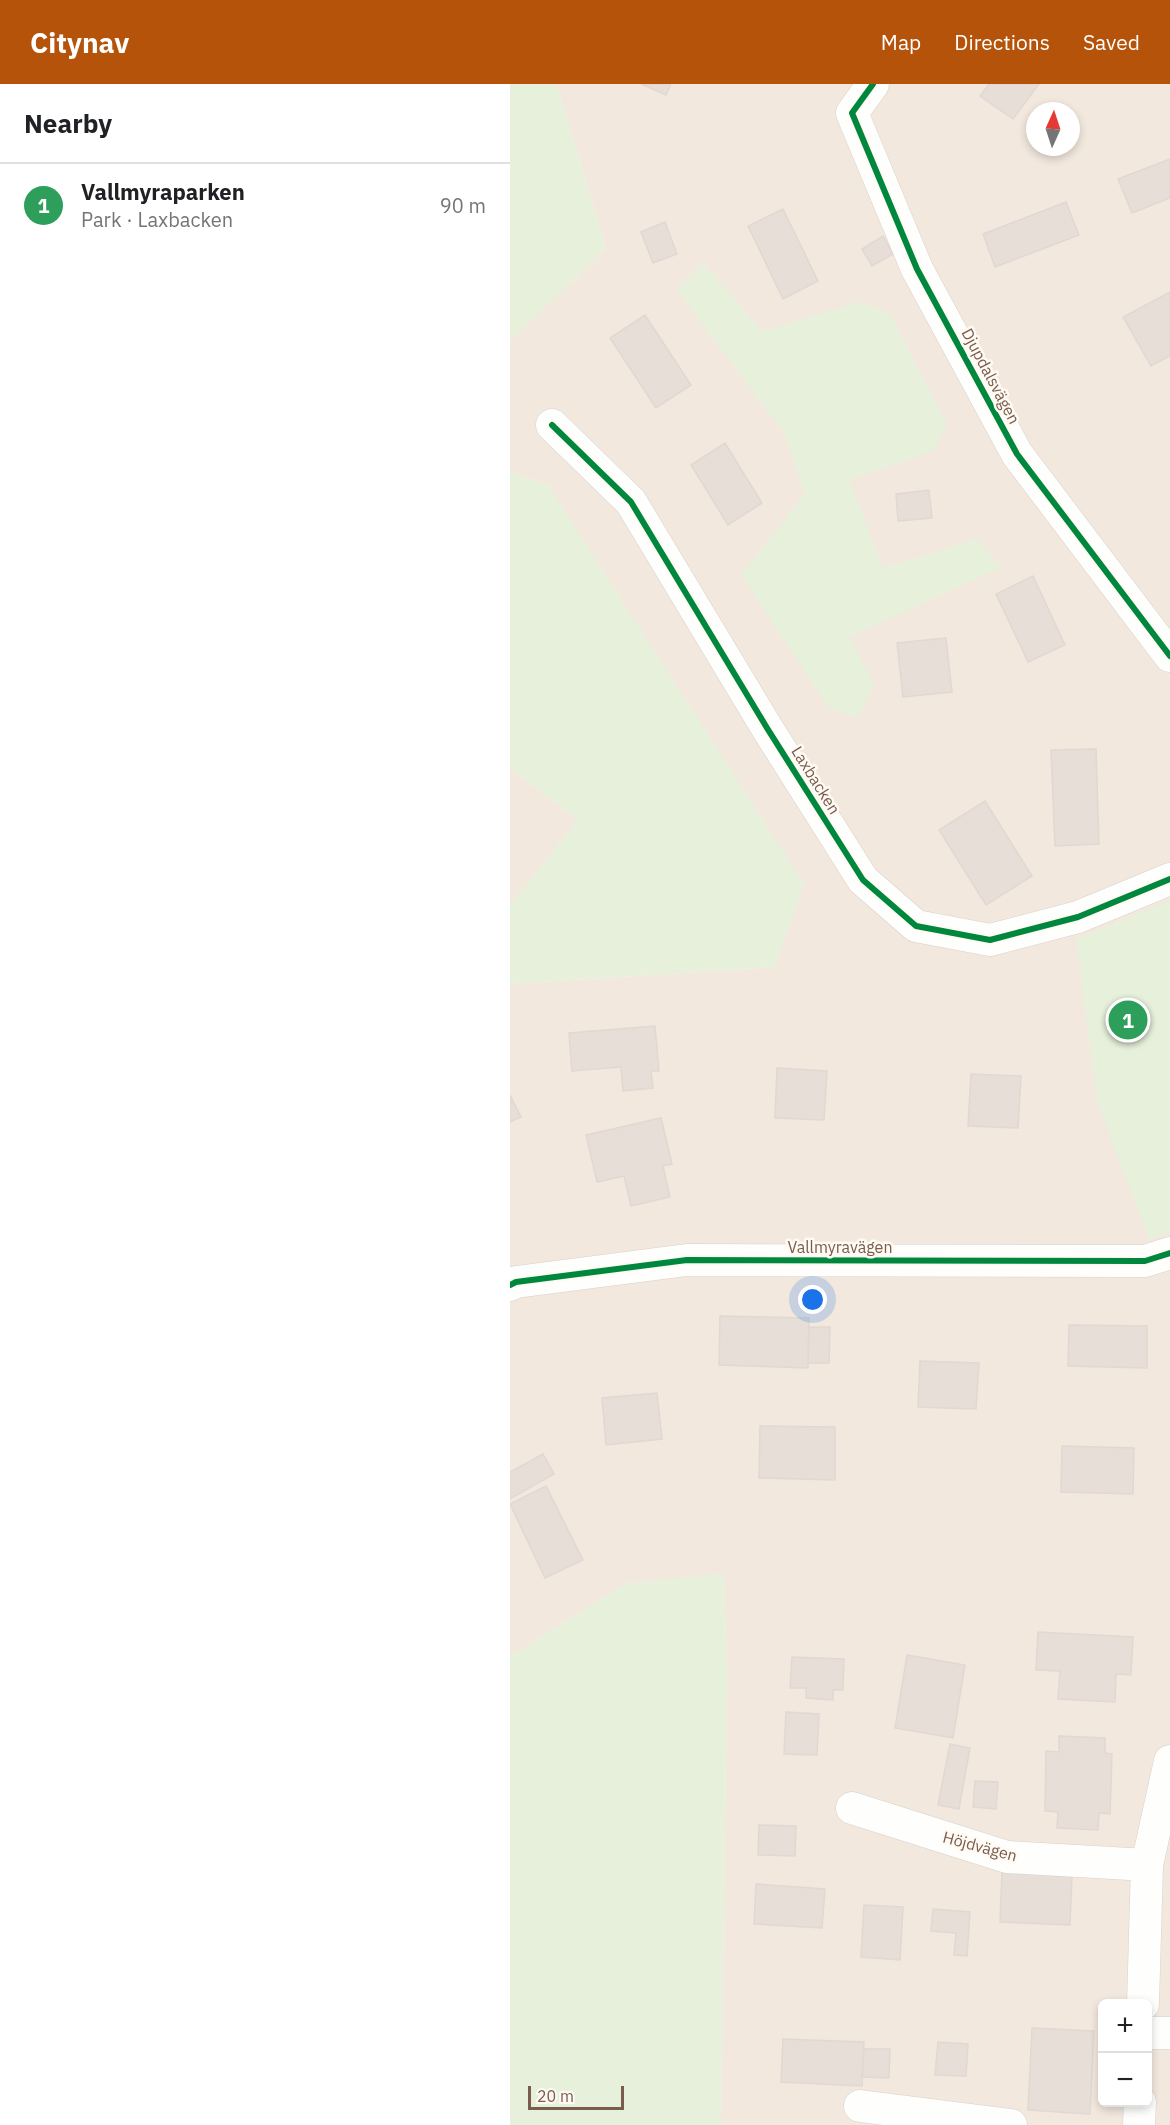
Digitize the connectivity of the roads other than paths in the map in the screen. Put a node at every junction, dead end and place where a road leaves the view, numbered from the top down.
1 (873, 84) edge
2 (552, 425) dead end
3 (1170, 656) edge
4 (1170, 879) edge
5 (1170, 1253) edge
6 (512, 1278) edge
7 (1170, 1761) edge
8 (852, 1808) dead end
9 (1147, 1865) junction
10 (1143, 1999) edge
11 (1152, 2033) edge
12 (1170, 2033) edge
13 (860, 2106) dead end
14 (1140, 2107) edge
15 (1011, 2125) edge
16 (1139, 2125) edge

1 - 3 street, Djupdalsvägen
2 - 4 street, Laxbacken
5 - 6 street, Vallmyravägen
7 - 9 street
8 - 9 street, Höjdvägen
9 - 10 street
11 - 12 street
13 - 15 street
14 - 16 street

